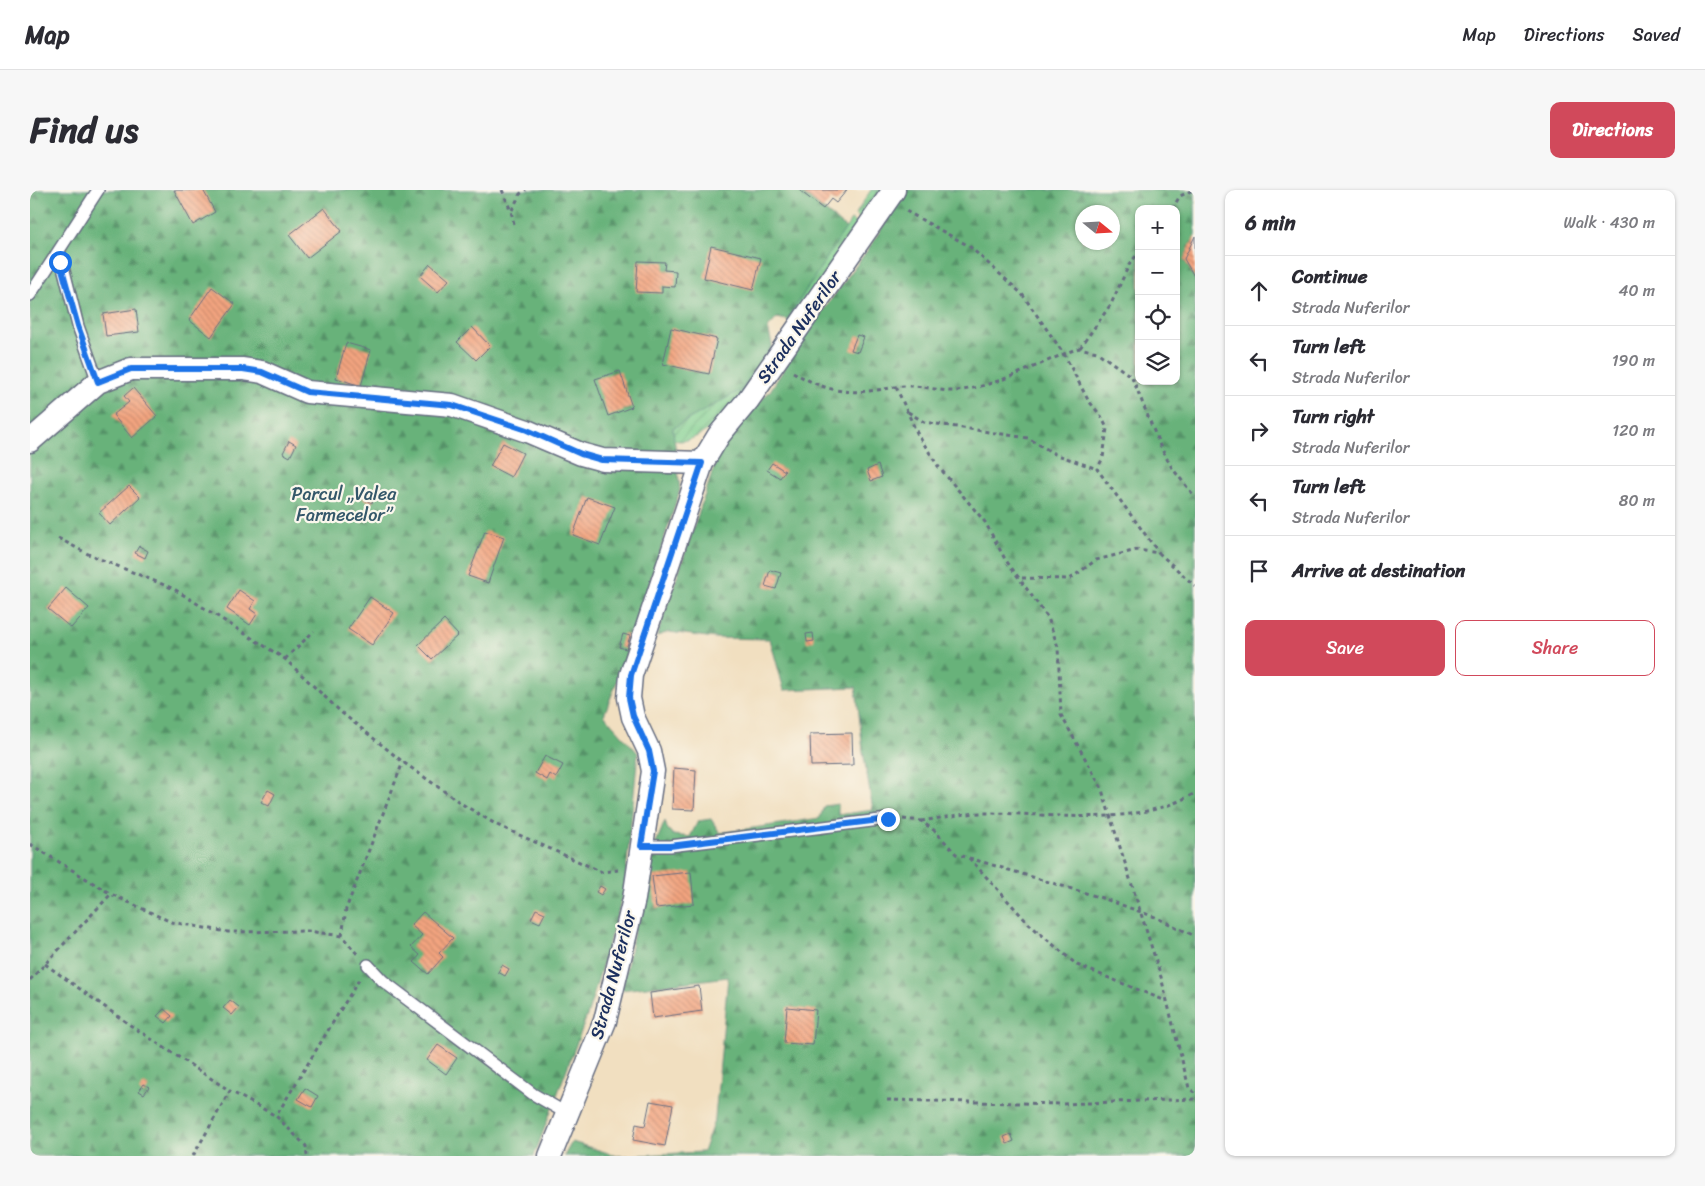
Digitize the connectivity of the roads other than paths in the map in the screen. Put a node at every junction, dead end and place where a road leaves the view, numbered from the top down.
1 (98, 190) edge
2 (891, 195) edge
3 (58, 252) junction
4 (30, 294) edge
5 (98, 382) junction
6 (30, 441) edge
7 (702, 463) junction
8 (888, 819) road end
9 (640, 857) junction
10 (368, 966) road end
11 (566, 1113) junction
12 (550, 1156) edge

1 - 3 lane
2 - 7 street, Strada Nuferilor
3 - 4 lane
3 - 5 lane
5 - 6 street
5 - 7 street
7 - 9 street, Strada Nuferilor
8 - 9 lane
9 - 11 street, Strada Nuferilor
10 - 11 lane
11 - 12 street, Strada Nuferilor

